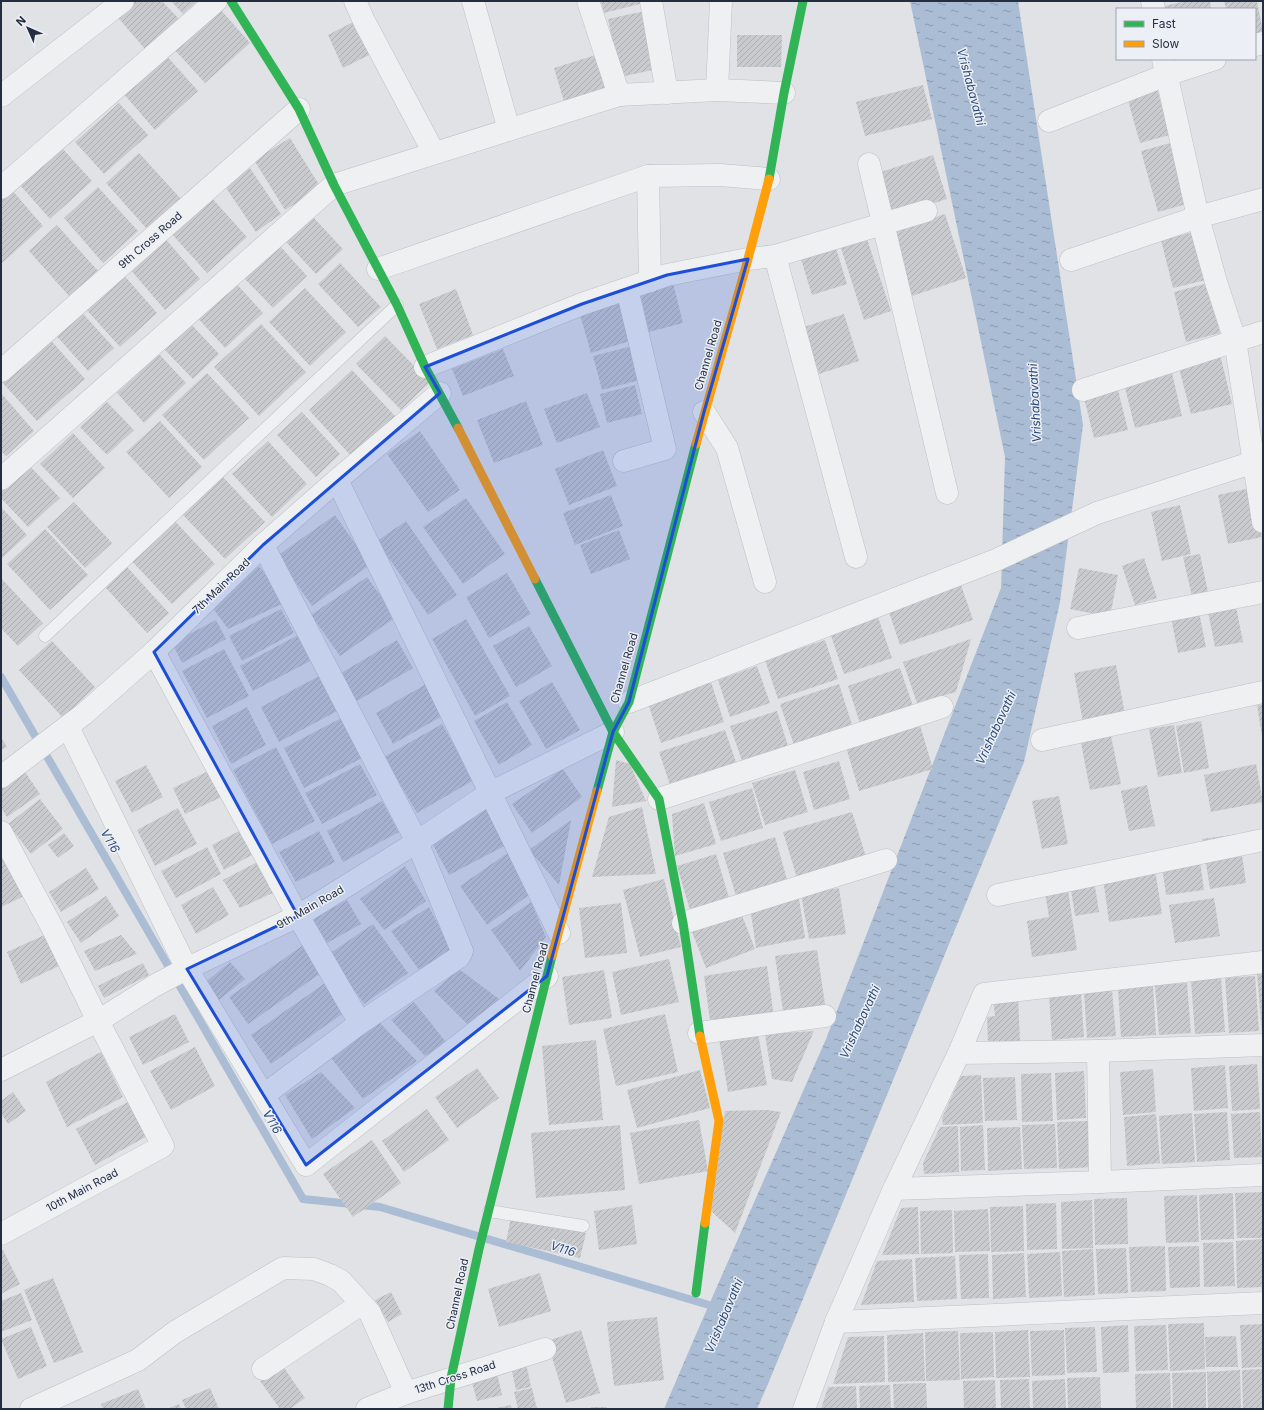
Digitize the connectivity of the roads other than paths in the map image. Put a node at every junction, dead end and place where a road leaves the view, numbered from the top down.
1 (123, 1) edge
2 (216, 1) edge
3 (231, 1) edge
4 (355, 1) edge
5 (473, 1) edge
6 (588, 1) edge
7 (651, 1) edge
8 (721, 1) edge
9 (803, 1) edge
10 (1209, 60) edge
11 (1165, 67) edge
12 (717, 90) junction
13 (667, 93) junction
14 (784, 93) junction
15 (1, 96) edge
16 (619, 96) junction
17 (299, 109) junction
18 (1049, 121) dead end
19 (509, 130) junction
20 (434, 153) junction
21 (869, 164) dead end
22 (648, 176) junction
23 (769, 179) junction
24 (334, 185) junction
25 (1, 188) edge
26 (1263, 199) edge
27 (926, 211) dead end
28 (1198, 217) junction
29 (883, 224) junction
30 (775, 256) junction
31 (748, 259) junction
32 (1071, 260) dead end
33 (378, 269) junction
34 (650, 281) junction
35 (627, 289) junction
36 (397, 305) junction
37 (1263, 332) edge
38 (1235, 340) junction
39 (425, 367) junction
40 (1, 370) edge
41 (1083, 390) dead end
42 (440, 393) junction
43 (704, 412) junction
44 (624, 461) dead end
45 (1254, 462) junction
46 (1, 479) edge
47 (337, 480) junction
48 (947, 492) dead end
49 (1263, 518) edge
50 (263, 545) junction
51 (856, 557) dead end
52 (765, 582) dead end
53 (1263, 592) edge
54 (1078, 628) dead end
55 (45, 636) dead end
56 (154, 652) junction
57 (1263, 692) edge
58 (629, 702) junction
59 (942, 706) dead end
60 (64, 730) junction
61 (613, 732) junction
62 (1042, 740) dead end
63 (1, 777) edge
64 (490, 793) junction
65 (659, 799) junction
66 (1, 832) edge
67 (1263, 840) edge
68 (417, 842) junction
69 (886, 860) dead end
70 (998, 896) dead end
71 (298, 916) junction
72 (683, 923) junction
73 (559, 933) junction
74 (1263, 962) edge
75 (186, 969) junction
76 (547, 976) junction
77 (825, 1016) dead end
78 (98, 1021) junction
79 (360, 1023) junction
80 (699, 1033) junction
81 (1263, 1045) edge
82 (1098, 1051) junction
83 (959, 1053) junction
84 (1, 1070) edge
85 (264, 1095) junction
86 (1263, 1175) edge
87 (1100, 1182) junction
88 (894, 1189) junction
89 (489, 1211) junction
90 (583, 1226) dead end
91 (1, 1234) edge
92 (696, 1293) dead end
93 (1263, 1303) edge
94 (361, 1304) junction
95 (836, 1322) junction
96 (545, 1349) dead end
97 (263, 1370) dead end
98 (451, 1378) junction
99 (406, 1393) junction
100 (31, 1409) edge
101 (367, 1409) edge
102 (448, 1409) edge
103 (804, 1409) edge

1 - 15 street
2 - 25 street
3 - 17 street
4 - 20 street
5 - 19 street
6 - 16 street
7 - 13 street
8 - 12 street
9 - 14 street, Channel Road
10 - 11 street
11 - 18 street
11 - 28 street
12 - 13 street
12 - 14 street
13 - 16 street
14 - 23 street, Channel Road
16 - 19 street
17 - 24 street
17 - 40 street, 9th Cross Road
19 - 20 street
20 - 24 street
21 - 29 street
22 - 23 street
22 - 33 street
22 - 34 street
23 - 31 street, Channel Road
24 - 33 street
24 - 46 street
26 - 28 street
27 - 29 street
28 - 32 street
28 - 38 street
29 - 30 street
29 - 48 street
30 - 31 street
30 - 51 street
31 - 34 street
31 - 43 street, Channel Road
33 - 36 street
34 - 35 street
35 - 39 street
35 - 44 street
36 - 39 street
36 - 55 lane
37 - 38 street
38 - 41 street
38 - 45 street
39 - 42 street
42 - 47 street, 7th Main Road
42 - 61 street
43 - 52 street
43 - 58 street, Channel Road
45 - 49 street
45 - 58 street
47 - 50 street, 7th Main Road
47 - 64 street
50 - 56 street, 7th Main Road
50 - 68 street
53 - 54 street
56 - 60 street, 7th Main Road
56 - 71 street
57 - 62 street
58 - 61 street, Channel Road
59 - 65 street
60 - 63 street, 7th Main Road
60 - 75 street
61 - 64 street, 9th Main Road
61 - 65 street
61 - 73 street, Channel Road
64 - 68 street, 9th Main Road
64 - 73 street
65 - 72 street
66 - 78 street
67 - 70 street
68 - 71 street, 9th Main Road
68 - 79 street
69 - 72 street
71 - 75 street, 9th Main Road
71 - 79 street
72 - 80 street
73 - 76 street, Channel Road
74 - 83 street
75 - 78 street, 9th Main Road
75 - 85 street
76 - 85 street
76 - 89 street, Channel Road
77 - 80 street
78 - 84 street, 9th Main Road
78 - 91 street, 10th Main Road
79 - 85 street
80 - 92 street
81 - 82 street
82 - 83 street
82 - 87 street
83 - 88 street
86 - 87 street
87 - 88 street
88 - 95 street
89 - 90 lane
89 - 98 street, Channel Road
93 - 95 street
94 - 97 street
94 - 99 street
94 - 100 street
95 - 103 street
96 - 98 street, 13th Cross Road
98 - 99 street, 13th Cross Road
98 - 102 street, Channel Road
99 - 101 street, 13th Cross Road

